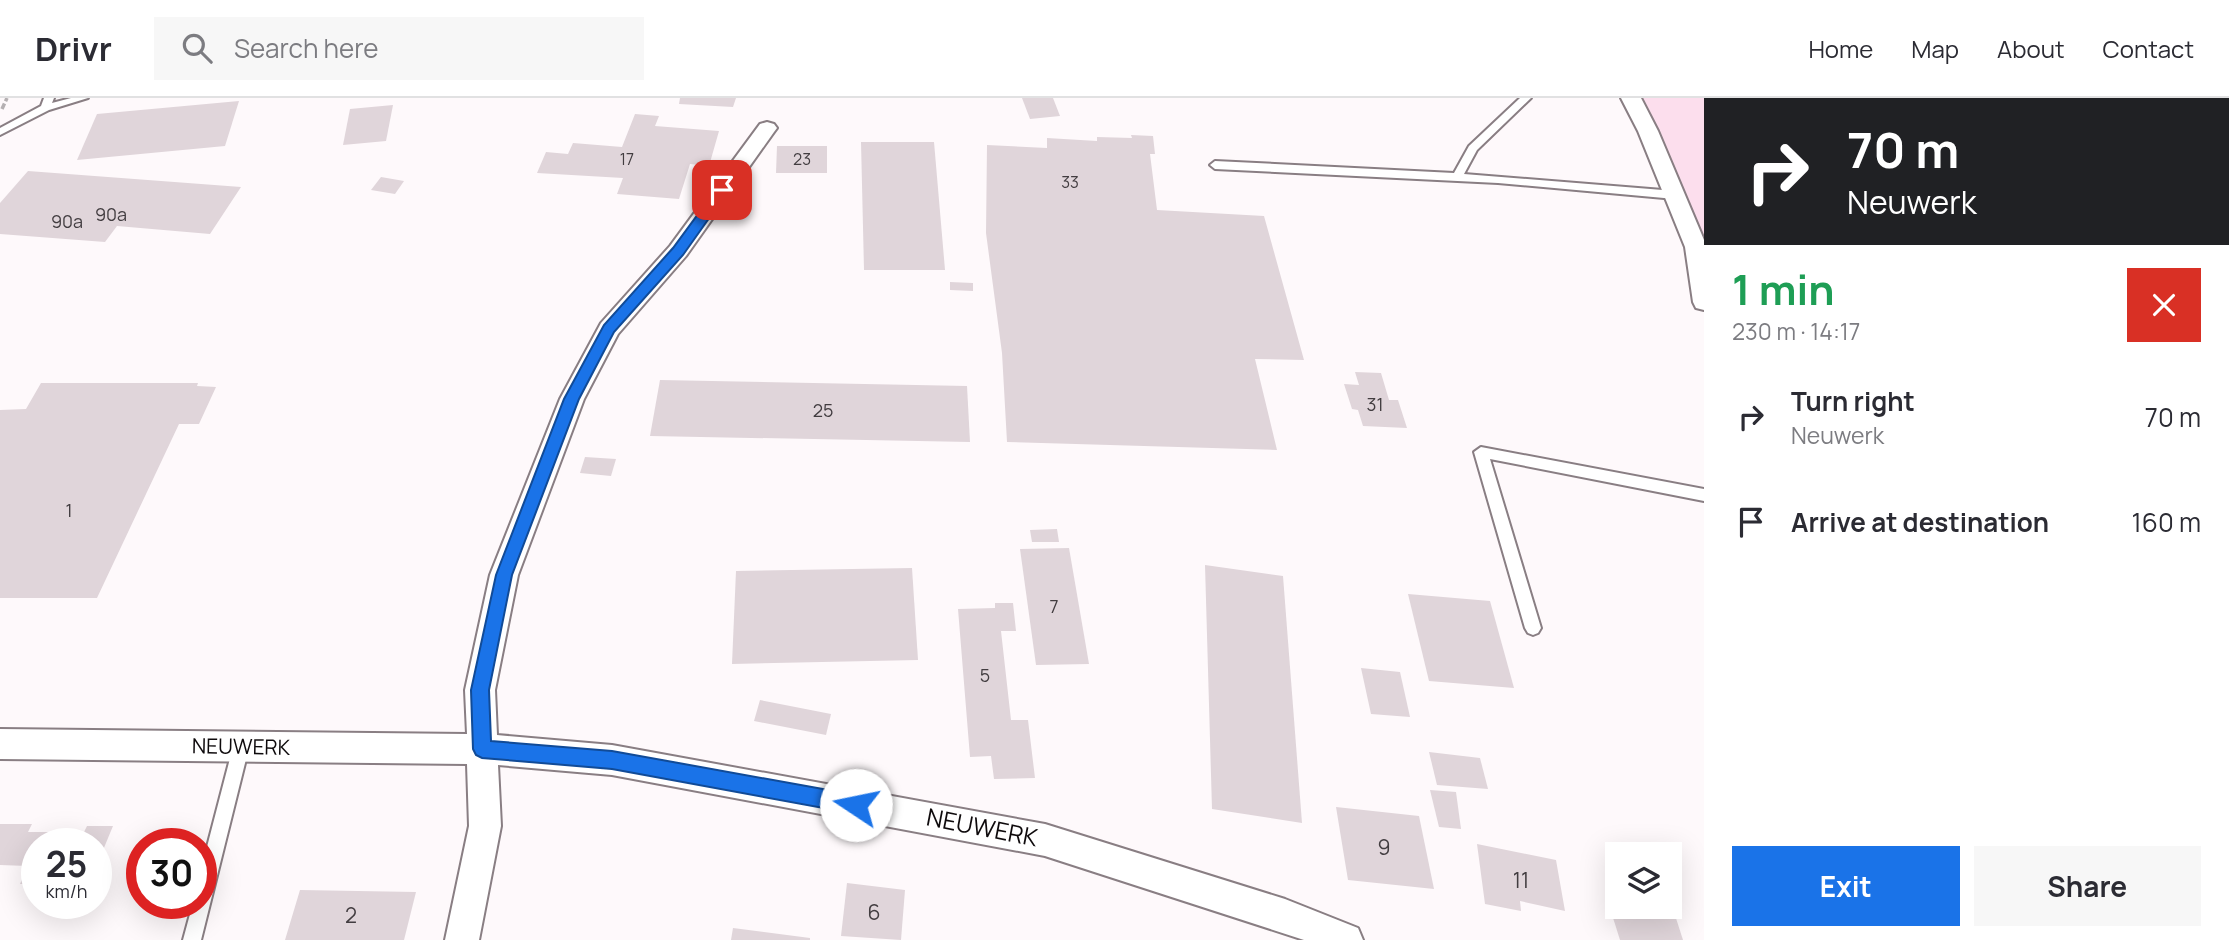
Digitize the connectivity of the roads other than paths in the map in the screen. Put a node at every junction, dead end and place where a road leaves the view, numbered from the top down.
1 (83, 98) edge
2 (1526, 98) edge
3 (1629, 99) edge
4 (47, 103) edge
5 (767, 128) dead end
6 (0, 132) edge
7 (1215, 165) dead end
8 (1457, 177) junction
9 (1675, 195) junction
10 (1704, 302) edge
11 (1704, 495) edge
12 (1533, 628) dead end
13 (0, 744) edge
14 (241, 747) junction
15 (482, 749) junction
16 (192, 940) edge
17 (462, 940) edge
18 (1346, 940) edge

1 - 4 lane
2 - 8 lane
3 - 9 street
4 - 6 lane
5 - 15 street
7 - 8 lane
8 - 9 lane
9 - 10 street
11 - 12 lane
13 - 14 street, NEUWERK
14 - 15 street, NEUWERK
14 - 16 lane
15 - 17 street
15 - 18 street, NEUWERK

